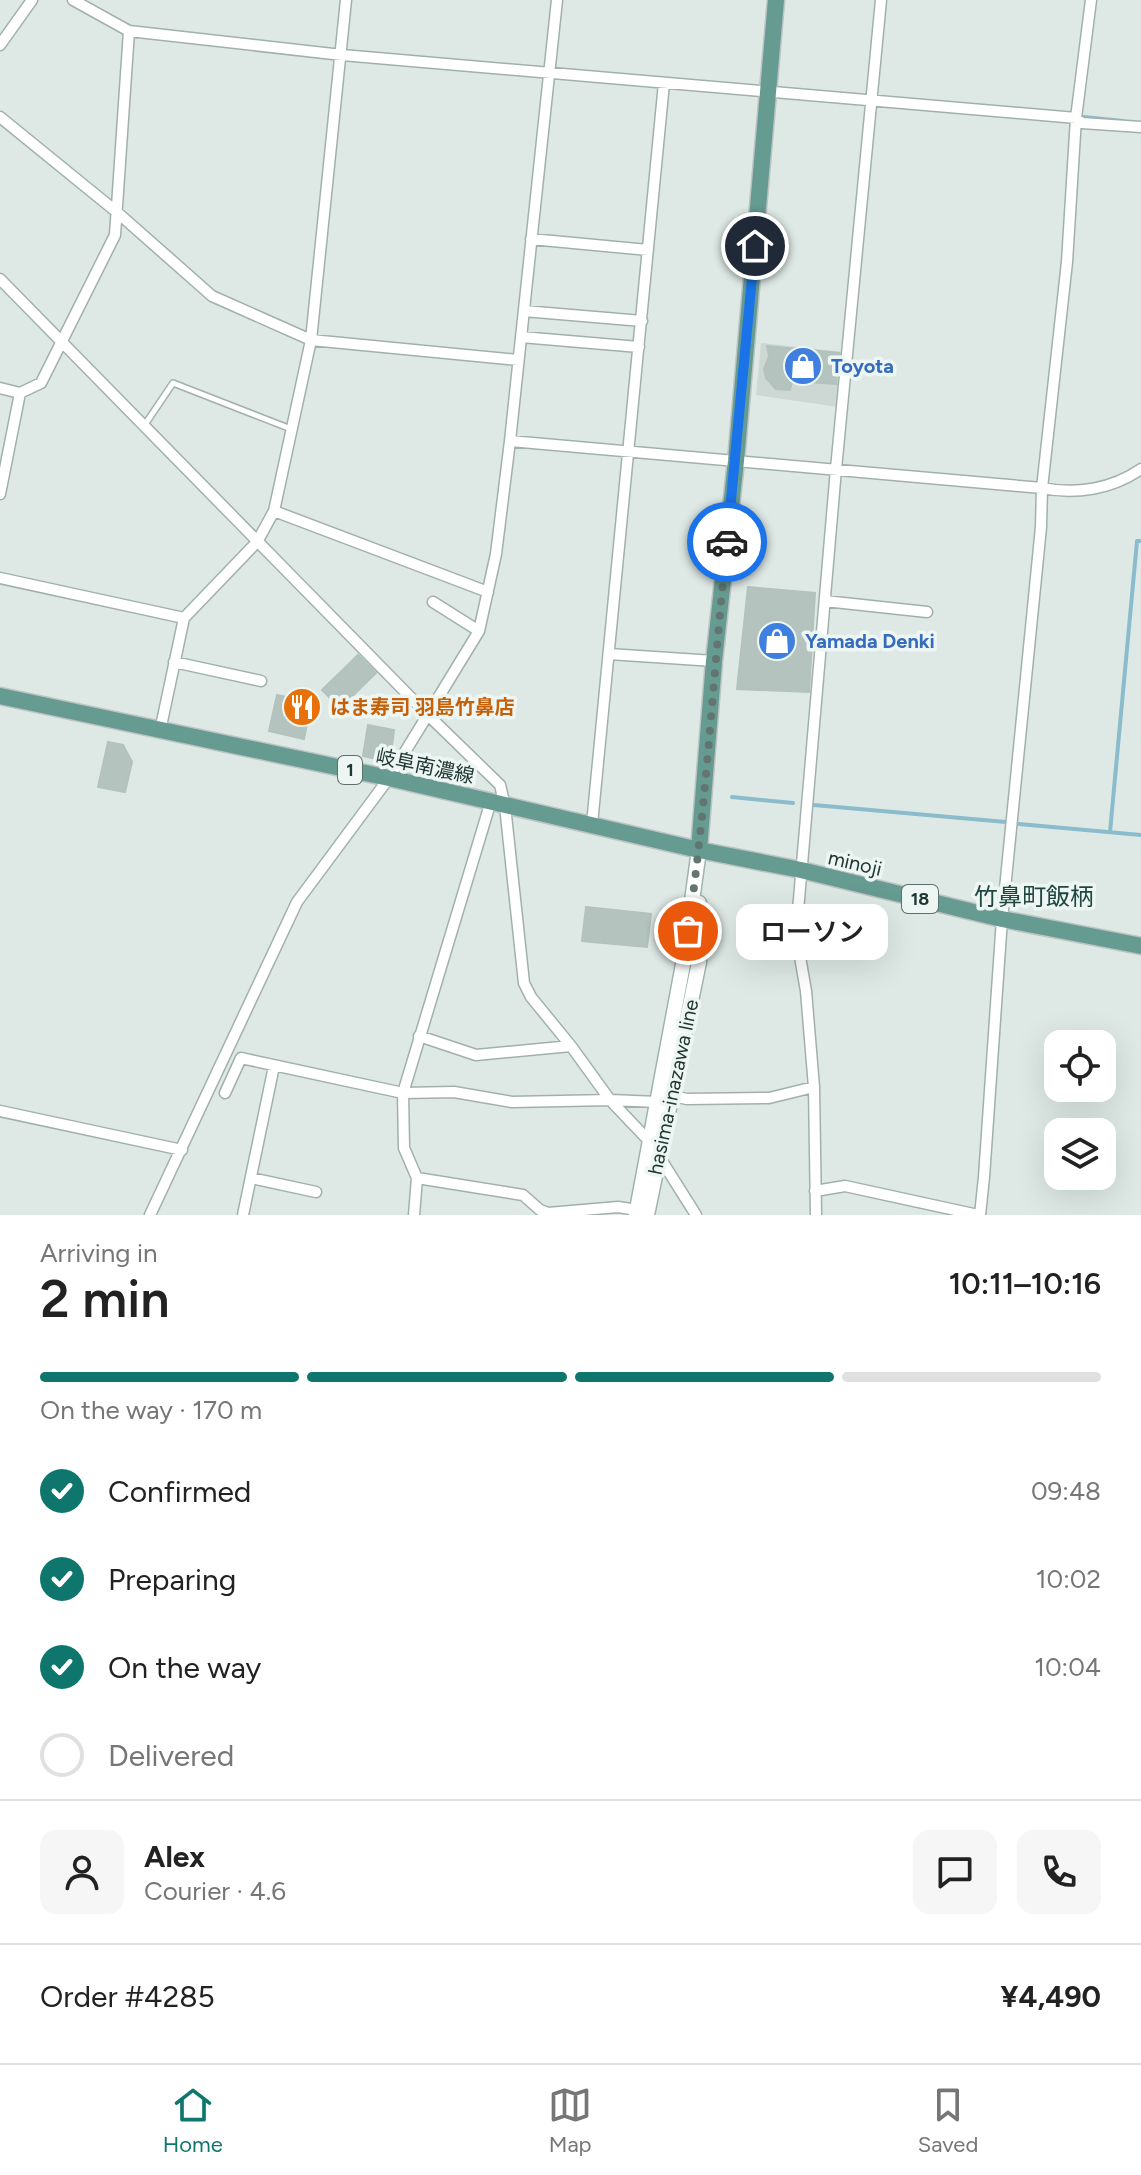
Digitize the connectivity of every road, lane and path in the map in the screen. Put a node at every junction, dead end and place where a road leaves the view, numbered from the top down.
1 (32, 0) edge
2 (73, 0) edge
3 (346, 0) edge
4 (557, 0) edge
5 (776, 0) edge
6 (881, 0) edge
7 (1091, 0) edge
8 (129, 31) junction
9 (0, 45) edge
10 (342, 55) junction
11 (549, 73) junction
12 (664, 83) junction
13 (768, 92) junction
14 (873, 101) junction
15 (0, 117) edge
16 (1076, 118) junction
17 (1141, 127) edge
18 (118, 213) junction
19 (531, 239) junction
20 (648, 250) junction
21 (0, 279) edge
22 (524, 311) junction
23 (642, 321) junction
24 (521, 337) junction
25 (311, 340) junction
26 (62, 342) junction
27 (639, 347) junction
28 (518, 360) junction
29 (0, 388) edge
30 (20, 393) junction
31 (144, 426) junction
32 (292, 429) junction
33 (510, 441) junction
34 (629, 453) junction
35 (736, 461) junction
36 (836, 469) junction
37 (1141, 469) edge
38 (1042, 488) junction
39 (0, 494) edge
40 (274, 511) junction
41 (257, 542) junction
42 (0, 578) edge
43 (488, 592) junction
44 (825, 601) junction
45 (433, 602) dead end
46 (927, 612) dead end
47 (184, 618) junction
48 (479, 631) junction
49 (609, 654) junction
50 (714, 661) junction
51 (174, 662) junction
52 (261, 681) dead end
53 (0, 696) edge
54 (427, 714) junction
55 (160, 731) junction
56 (389, 778) junction
57 (498, 804) junction
58 (592, 824) junction
59 (699, 850) junction
60 (801, 870) junction
61 (1002, 919) junction
62 (1141, 946) edge
63 (419, 1036) junction
64 (571, 1046) junction
65 (274, 1066) junction
66 (814, 1087) junction
67 (225, 1093) dead end
68 (403, 1093) junction
69 (665, 1099) junction
70 (610, 1100) junction
71 (0, 1111) edge
72 (650, 1142) junction
73 (182, 1150) junction
74 (659, 1157) junction
75 (251, 1178) junction
76 (417, 1178) junction
77 (815, 1191) junction
78 (316, 1192) dead end
79 (640, 1213) edge
80 (150, 1215) edge
81 (243, 1215) edge
82 (414, 1215) edge
83 (696, 1215) edge
84 (816, 1215) edge
85 (979, 1215) edge

1 - 9 street
2 - 8 street
3 - 10 street
4 - 11 street
5 - 13 main road
6 - 14 street
7 - 16 street
8 - 10 street
8 - 18 street
10 - 11 street
10 - 25 street
11 - 12 street
11 - 19 street
12 - 13 street
12 - 20 street
13 - 14 street
13 - 35 main road
14 - 16 street
14 - 36 street
15 - 18 street
16 - 17 street
16 - 38 street
18 - 25 street
18 - 26 street
19 - 20 street
19 - 22 street
20 - 23 street
21 - 26 street
22 - 23 street
22 - 24 street
23 - 27 street
24 - 27 street
24 - 28 street
25 - 28 street
25 - 32 street
26 - 30 street
26 - 31 street
27 - 34 street
28 - 33 street
29 - 30 street
30 - 39 street
31 - 32 lane
31 - 41 street
32 - 40 street
33 - 34 street
33 - 43 street
34 - 35 street
34 - 49 street
35 - 36 street
35 - 50 main road
36 - 38 street
36 - 44 street
37 - 38 street
38 - 61 street
40 - 41 street
40 - 43 street
41 - 47 street
41 - 54 street
42 - 47 street
43 - 48 street
44 - 46 street
44 - 60 street
45 - 48 street
47 - 51 street
48 - 54 street
49 - 50 street
49 - 58 street
50 - 59 main road
51 - 52 street
51 - 55 street
53 - 55 main road, 岐阜南濃線 / 1
54 - 56 street
54 - 57 street
55 - 56 main road, 岐阜南濃線 / 1
56 - 57 main road, 岐阜南濃線 / 1
56 - 73 street
57 - 58 main road, 岐阜南濃線 / 1
57 - 63 street
57 - 64 street
58 - 59 main road, 岐阜南濃線 / 1
59 - 60 main road, minoji / 18
59 - 69 main road, hasima-inazawa line
60 - 61 main road, minoji / 18
60 - 66 street
61 - 62 main road, minoji / 18
61 - 85 street
63 - 64 street
63 - 68 street
64 - 70 street
65 - 67 street
65 - 68 street
65 - 75 street
66 - 69 street
66 - 77 street
68 - 70 street
68 - 76 street
69 - 70 street
69 - 72 main road, hasima-inazawa line
69 - 74 main road, hasima-inazawa line
70 - 72 street
71 - 73 street
72 - 74 street
72 - 79 main road, hasima-inazawa line
73 - 80 street
74 - 79 main road, hasima-inazawa line
74 - 83 street
75 - 78 street
75 - 81 street
76 - 79 street
76 - 82 street
77 - 84 street
77 - 85 street

